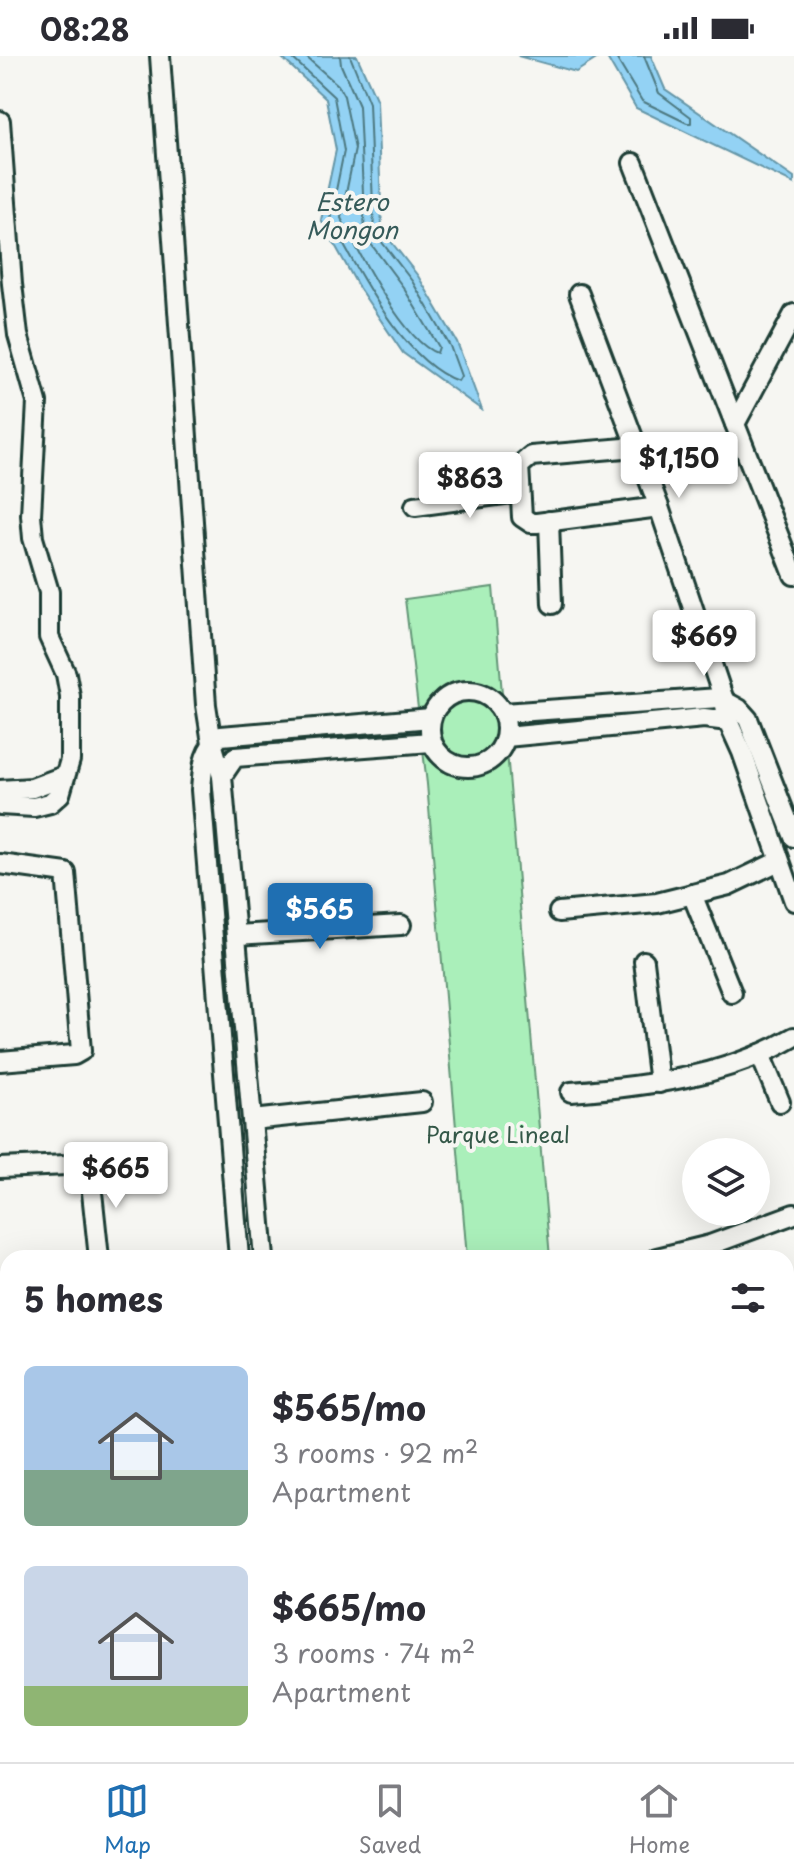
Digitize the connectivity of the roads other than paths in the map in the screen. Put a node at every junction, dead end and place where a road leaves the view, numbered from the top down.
1 (160, 56) edge
2 (0, 121) edge
3 (633, 163) dead end
4 (7, 294) edge
5 (579, 294) dead end
6 (794, 314) edge
7 (735, 424) junction
8 (636, 447) junction
9 (520, 492) junction
10 (415, 506) dead end
11 (659, 507) junction
12 (549, 521) junction
13 (794, 575) edge
14 (552, 604) dead end
15 (724, 700) junction
16 (503, 713) junction
17 (431, 718) junction
18 (728, 721) junction
19 (506, 737) junction
20 (431, 742) junction
21 (212, 743) junction
22 (64, 776) junction
23 (222, 776) junction
24 (32, 788) junction
25 (0, 790) edge
26 (0, 805) edge
27 (34, 807) junction
28 (794, 837) edge
29 (779, 861) junction
30 (0, 864) edge
31 (692, 894) junction
32 (794, 901) edge
33 (559, 912) dead end
34 (401, 925) dead end
35 (236, 935) junction
36 (644, 961) dead end
37 (732, 993) dead end
38 (794, 1037) edge
39 (760, 1054) junction
40 (0, 1061) edge
41 (659, 1083) junction
42 (571, 1092) dead end
43 (422, 1102) dead end
44 (780, 1102) dead end
45 (252, 1120) junction
46 (0, 1168) edge
47 (260, 1207) junction
48 (235, 1209) junction
49 (794, 1214) edge
50 (98, 1250) edge
51 (238, 1250) edge
52 (263, 1250) edge
53 (693, 1250) edge

1 - 21 street
2 - 4 street
3 - 7 street
4 - 22 street
5 - 8 street
6 - 7 street
7 - 13 street
8 - 9 street
8 - 11 street
9 - 10 street
9 - 12 street
11 - 12 street
11 - 15 street
12 - 14 street
15 - 16 street
15 - 18 street
15 - 28 street
16 - 17 street
16 - 19 street
17 - 20 street
17 - 21 street
18 - 19 street
18 - 29 street
19 - 20 street
20 - 23 street
21 - 23 street
21 - 48 street
22 - 24 street
22 - 27 street
23 - 35 street
24 - 25 street
24 - 27 street
26 - 27 street
29 - 31 street
29 - 32 street
30 - 40 street
31 - 33 street
31 - 37 street
34 - 35 street
35 - 45 street
36 - 41 street
38 - 39 street
39 - 41 street
39 - 44 street
41 - 42 street
43 - 45 street
45 - 47 street
46 - 50 street
47 - 48 street
47 - 52 street
48 - 51 street
49 - 53 street

